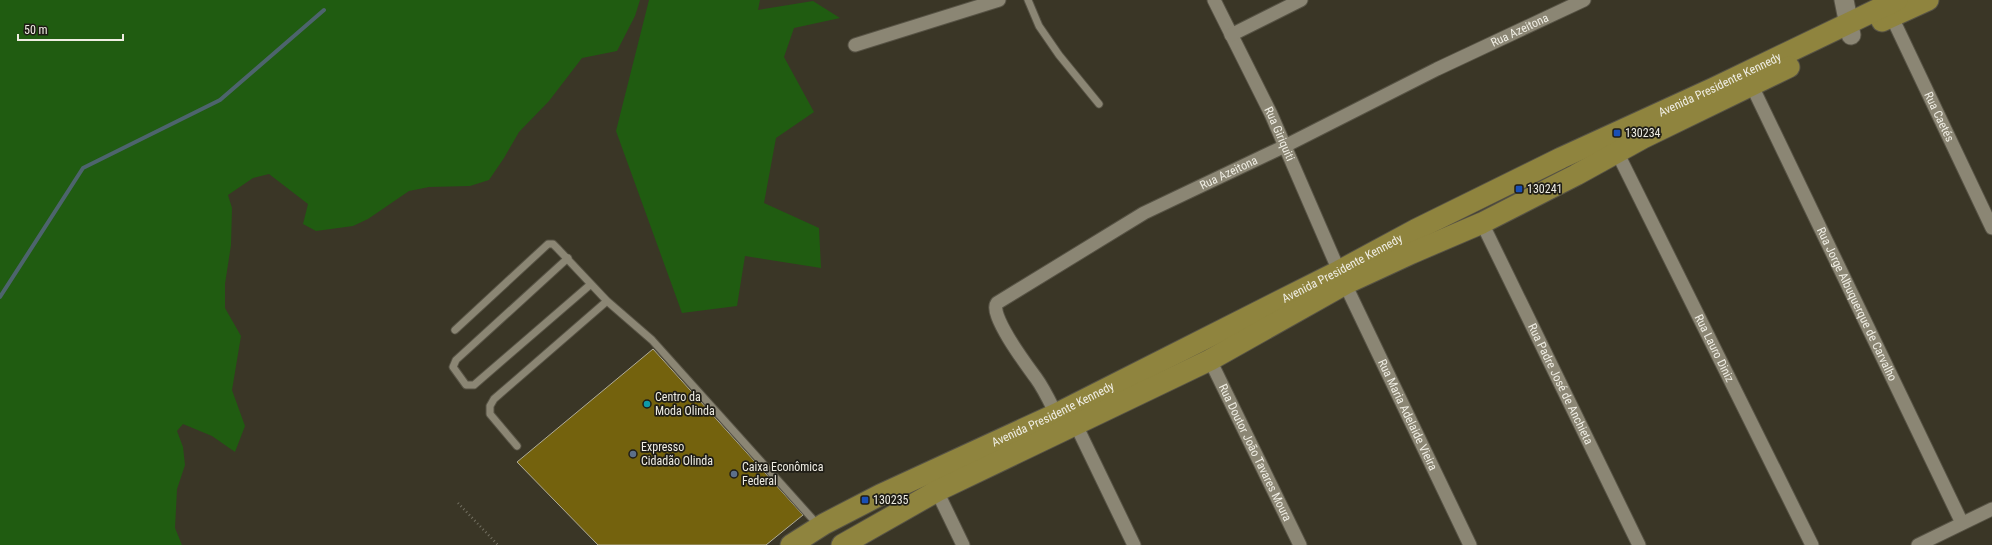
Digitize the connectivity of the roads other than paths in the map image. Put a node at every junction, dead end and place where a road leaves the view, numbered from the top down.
1 (999, 0) edge
2 (1028, 0) edge
3 (1214, 0) edge
4 (1301, 0) edge
5 (1584, 0) edge
6 (1844, 0) edge
7 (1928, 0) edge
8 (1892, 7) edge
9 (1850, 29) junction
10 (1231, 35) junction
11 (855, 45) dead end
12 (1752, 86) junction
13 (1099, 104) dead end
14 (1285, 146) junction
15 (1617, 152) junction
16 (1482, 223) junction
17 (1992, 228) edge
18 (568, 258) junction
19 (1342, 278) junction
20 (591, 284) junction
21 (607, 301) junction
22 (455, 330) dead end
23 (1210, 360) junction
24 (1056, 414) junction
25 (1076, 425) junction
26 (517, 446) dead end
27 (929, 471) junction
28 (937, 491) junction
29 (1992, 509) edge
30 (1962, 522) junction
31 (819, 527) junction
32 (791, 545) edge
33 (842, 545) edge
34 (963, 545) edge
35 (1134, 545) edge
36 (1300, 545) edge
37 (1470, 545) edge
38 (1639, 545) edge
39 (1812, 545) edge
40 (1918, 545) edge

1 - 11 street
2 - 13 lane
3 - 10 street, Rua Giriquiti
4 - 10 street
5 - 14 street, Rua Azeitona
6 - 9 main road
7 - 8 main road, Avenida Presidente Kennedy
8 - 9 main road, Avenida Presidente Kennedy
8 - 17 street, Rua Caetés
9 - 12 main road, Avenida Presidente Kennedy
9 - 19 main road, Avenida Presidente Kennedy
10 - 14 street, Rua Giriquiti
12 - 15 main road, Avenida Presidente Kennedy
12 - 30 street, Rua Jorge Albuquerque de Carvalho
14 - 19 street, Rua Giriquiti
14 - 24 street, Rua Azeitona
15 - 16 main road, Avenida Presidente Kennedy
15 - 39 street, Rua Lauro Diniz
16 - 19 main road, Avenida Presidente Kennedy
16 - 38 street, Rua Padre José de Anchieta
18 - 20 lane
18 - 20 lane
18 - 22 lane
19 - 23 main road, Avenida Presidente Kennedy
19 - 24 main road, Avenida Presidente Kennedy
19 - 37 street, Rua Maria Adelaide Vieira
20 - 21 lane
21 - 26 lane
21 - 31 lane
23 - 25 main road, Avenida Presidente Kennedy
23 - 36 street, Rua Doutor João Tavares Moura
24 - 27 main road, Avenida Presidente Kennedy
25 - 28 main road, Avenida Presidente Kennedy
25 - 35 street
27 - 28 street
27 - 31 main road, Avenida Presidente Kennedy
28 - 33 main road, Avenida Presidente Kennedy
28 - 34 street
29 - 30 street
30 - 40 street
31 - 32 main road, Avenida Presidente Kennedy

